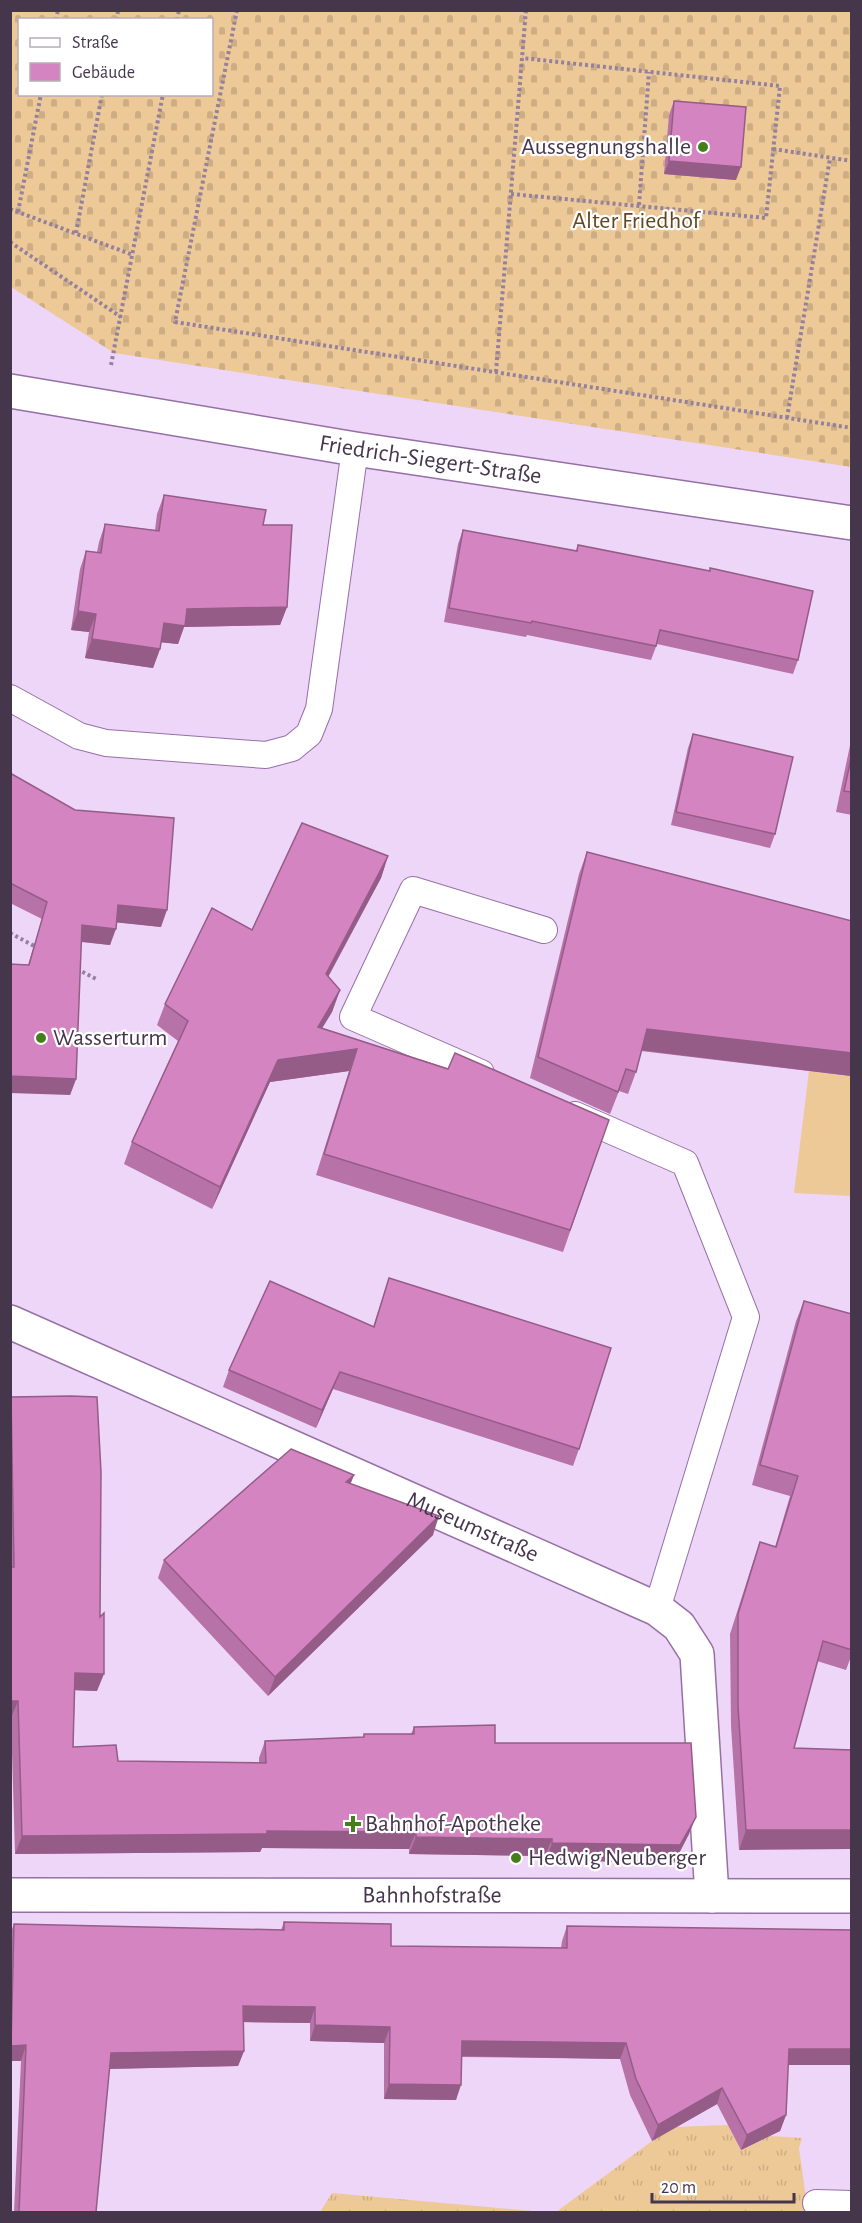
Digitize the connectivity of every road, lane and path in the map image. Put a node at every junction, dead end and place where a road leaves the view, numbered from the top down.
1 (237, 10) edge
2 (526, 10) edge
3 (522, 58) junction
4 (649, 72) junction
5 (41, 96) edge
6 (102, 96) edge
7 (163, 96) edge
8 (773, 149) junction
9 (830, 158) junction
10 (852, 161) edge
11 (511, 194) junction
12 (639, 205) junction
13 (10, 209) edge
14 (18, 212) junction
15 (76, 233) junction
16 (10, 242) edge
17 (133, 255) junction
18 (121, 317) junction
19 (496, 372) junction
20 (10, 391) edge
21 (99, 407) junction
22 (788, 418) junction
23 (852, 428) edge
24 (355, 449) junction
25 (852, 523) edge
26 (10, 698) edge
27 (544, 930) dead end
28 (10, 933) edge
29 (39, 949) edge
30 (69, 965) edge
31 (98, 980) dead end
32 (503, 1083) edge
33 (556, 1106) edge
34 (10, 1322) edge
35 (657, 1609) junction
36 (10, 1895) edge
37 (712, 1896) junction
38 (852, 1896) edge
39 (816, 2203) dead end
40 (852, 2204) edge

1 - 19 path
2 - 3 path
3 - 4 path
3 - 11 path
4 - 8 path
4 - 12 path
5 - 14 path
6 - 15 path
7 - 17 path
8 - 9 path
8 - 12 path
9 - 10 path
9 - 22 path
11 - 12 path
11 - 19 path
13 - 14 path
14 - 15 path
15 - 17 path
16 - 18 path
17 - 18 path
18 - 21 path
19 - 22 path
20 - 21 street, Friedrich-Siegert-Straße
21 - 24 street, Friedrich-Siegert-Straße
22 - 23 path
24 - 25 street, Friedrich-Siegert-Straße
24 - 26 lane
27 - 32 lane
28 - 29 path
30 - 31 path
33 - 35 lane
34 - 35 street, Museumstraße
35 - 37 street, Museumstraße
36 - 37 street, Bahnhofstraße
37 - 38 street, Bahnhofstraße
39 - 40 lane

